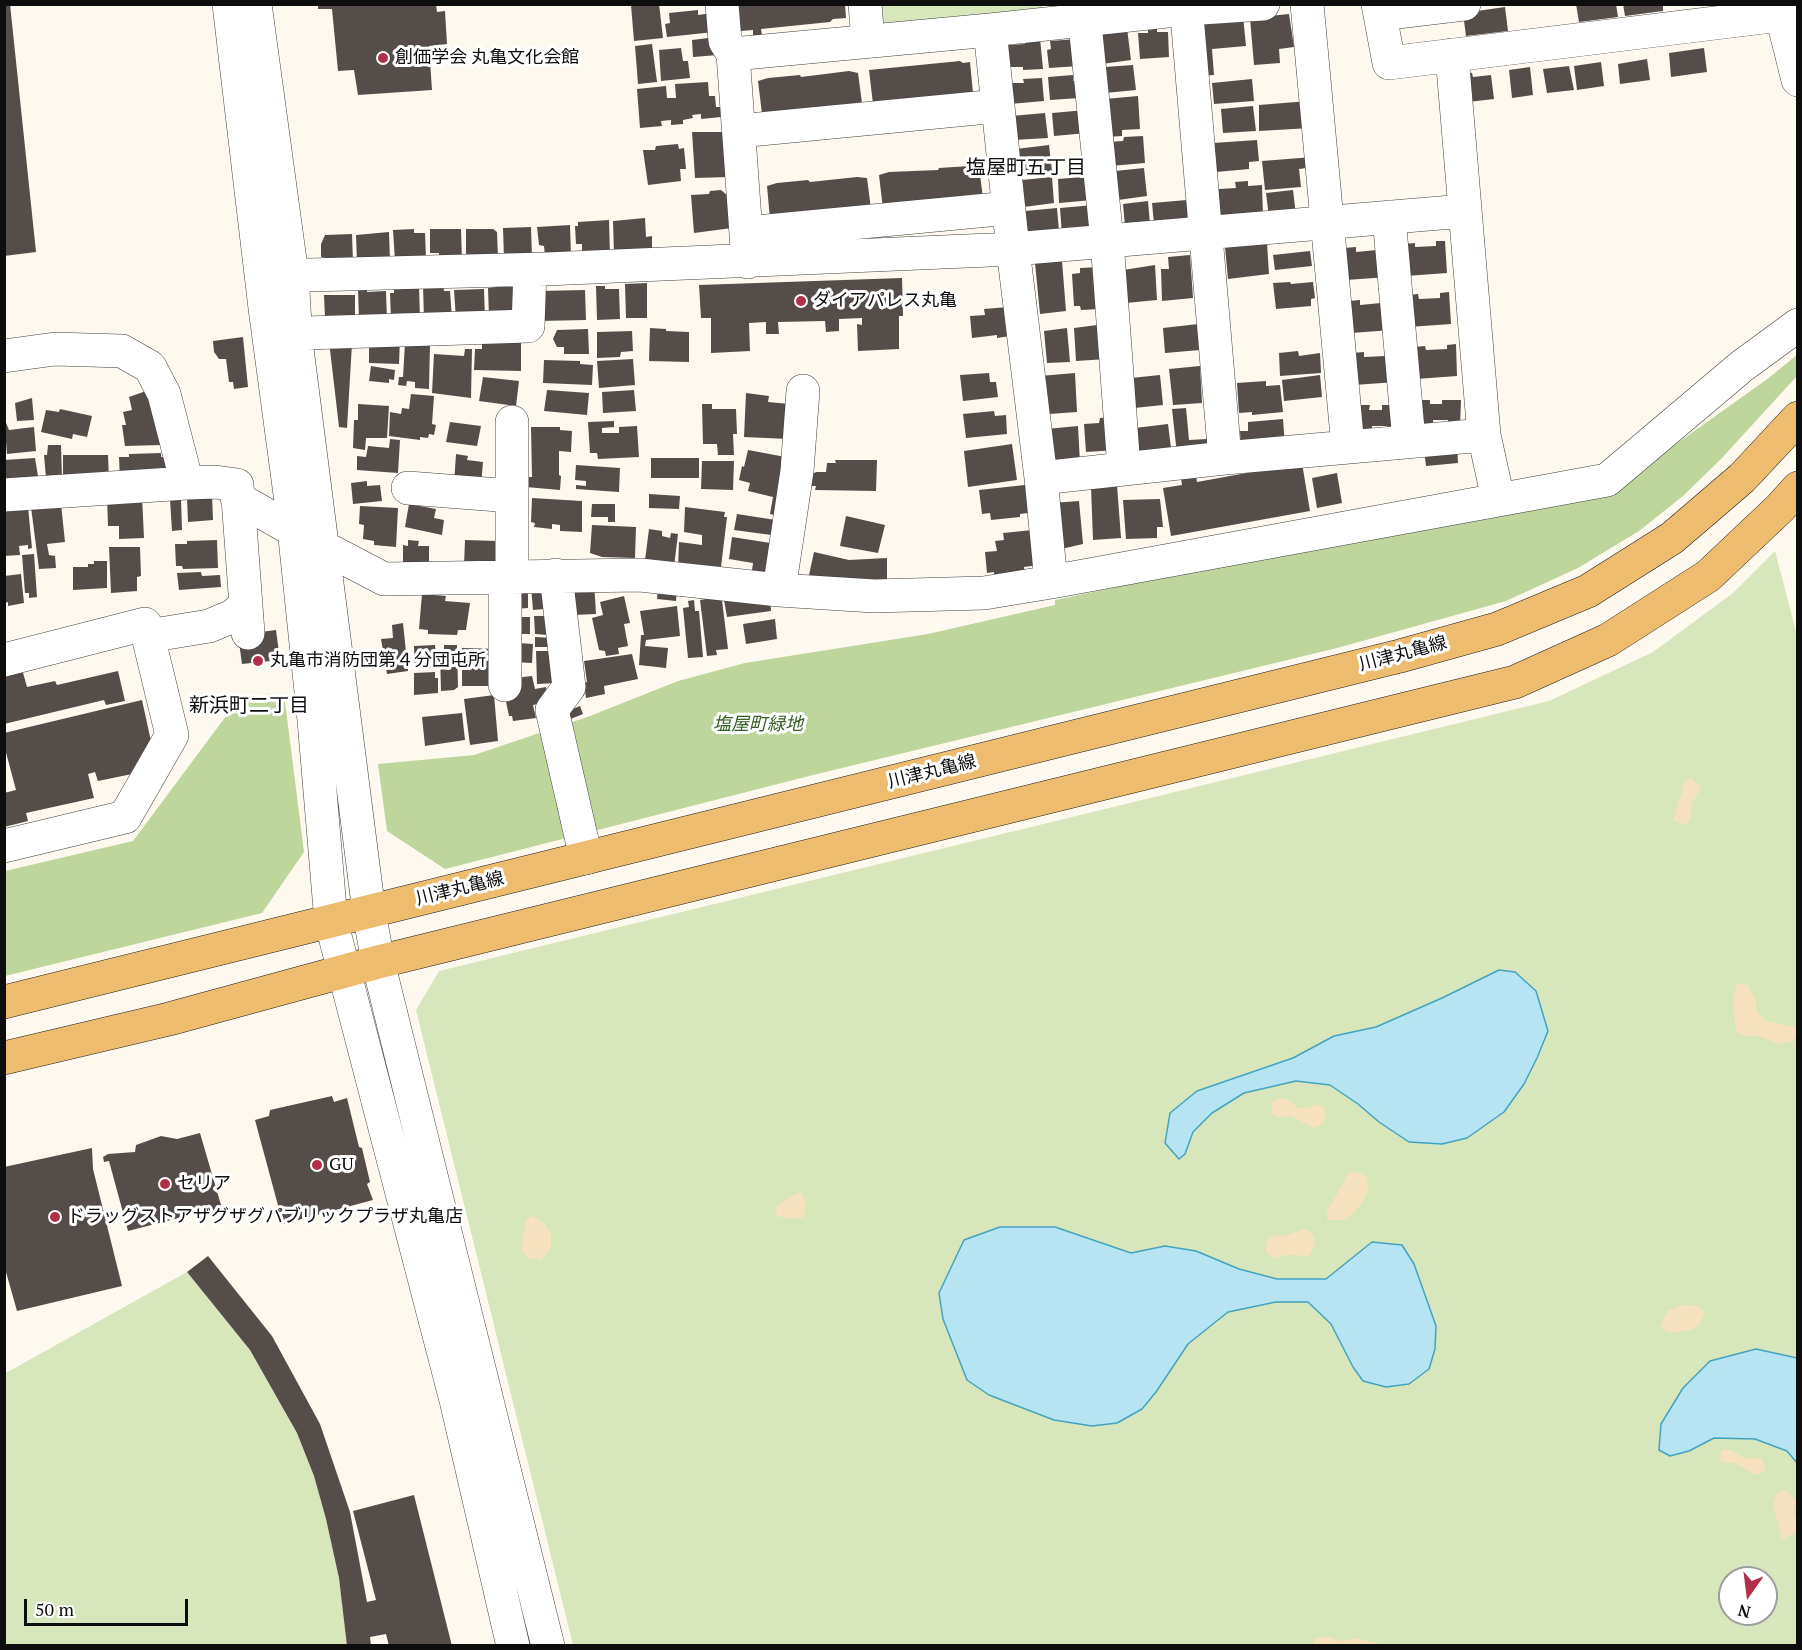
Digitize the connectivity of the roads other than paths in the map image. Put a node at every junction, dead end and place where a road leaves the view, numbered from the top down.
1 (229, 4) edge
2 (255, 4) edge
3 (722, 4) edge
4 (865, 4) edge
5 (1263, 4) edge
6 (1307, 4) edge
7 (1464, 4) edge
8 (1186, 7) edge
9 (1379, 10) edge
10 (1780, 10) edge
11 (1084, 12) edge
12 (1738, 13) edge
13 (990, 30) junction
14 (868, 41) junction
15 (733, 54) junction
16 (1452, 55) junction
17 (1797, 80) edge
18 (998, 106) junction
19 (739, 130) junction
20 (1009, 208) junction
21 (1464, 211) junction
22 (1389, 217) junction
23 (1327, 222) junction
24 (1206, 234) junction
25 (1107, 241) junction
26 (747, 247) junction
27 (1013, 249) junction
28 (530, 270) junction
29 (277, 276) junction
30 (1797, 325) edge
31 (282, 334) junction
32 (4, 356) edge
33 (803, 391) dead end
34 (1797, 418) edge
35 (512, 422) dead end
36 (1484, 435) junction
37 (1409, 441) junction
38 (1348, 447) junction
39 (1225, 458) junction
40 (1124, 468) junction
41 (1041, 478) junction
42 (187, 483) junction
43 (408, 488) dead end
44 (1797, 488) edge
45 (4, 495) edge
46 (512, 496) junction
47 (237, 498) junction
48 (1498, 499) junction
49 (294, 531) junction
50 (323, 547) junction
51 (556, 575) junction
52 (508, 576) junction
53 (1051, 582) junction
54 (779, 590) junction
55 (148, 636) junction
56 (4, 660) edge
57 (505, 685) dead end
58 (4, 846) edge
59 (586, 858) junction
60 (369, 912) junction
61 (331, 921) junction
62 (378, 962) junction
63 (344, 973) junction
64 (4, 1002) edge
65 (4, 1058) edge
66 (513, 1646) edge
67 (548, 1646) edge

1 - 29 street
2 - 29 street
3 - 15 street
4 - 14 street
5 - 8 street
6 - 23 street
7 - 9 street
8 - 11 street
8 - 24 street
9 - 16 street
10 - 12 street
10 - 17 street
11 - 13 street
11 - 25 street
12 - 16 street
13 - 14 street
13 - 18 street
14 - 15 street
15 - 19 street
16 - 21 street
18 - 19 street
18 - 20 street
19 - 26 street
20 - 26 street
20 - 27 street
21 - 22 street
21 - 36 street
22 - 23 street
22 - 37 street
23 - 24 street
23 - 38 street
24 - 25 street
24 - 39 street
25 - 27 street
25 - 40 street
26 - 27 street
26 - 28 street
27 - 41 street
28 - 29 street
28 - 31 street
29 - 31 street
30 - 48 street
31 - 49 street
31 - 50 street
32 - 42 street
33 - 54 street
34 - 59 main road, 川津丸亀線
35 - 46 street
36 - 37 street
36 - 48 street
37 - 38 street
38 - 39 street
39 - 40 street
40 - 41 street
41 - 53 street
42 - 45 street
42 - 47 street
43 - 46 street
44 - 62 main road
46 - 52 street
47 - 49 street
47 - 55 street
48 - 53 street
49 - 50 street
49 - 61 street
50 - 52 street
50 - 60 street
51 - 52 street
51 - 54 street
51 - 59 street
52 - 57 street
53 - 54 street
55 - 56 street
55 - 58 street
59 - 60 main road, 川津丸亀線
60 - 61 main road, 川津丸亀線
60 - 62 street
61 - 63 street
61 - 64 main road, 川津丸亀線
62 - 63 main road
62 - 67 street
63 - 65 main road
63 - 66 street

